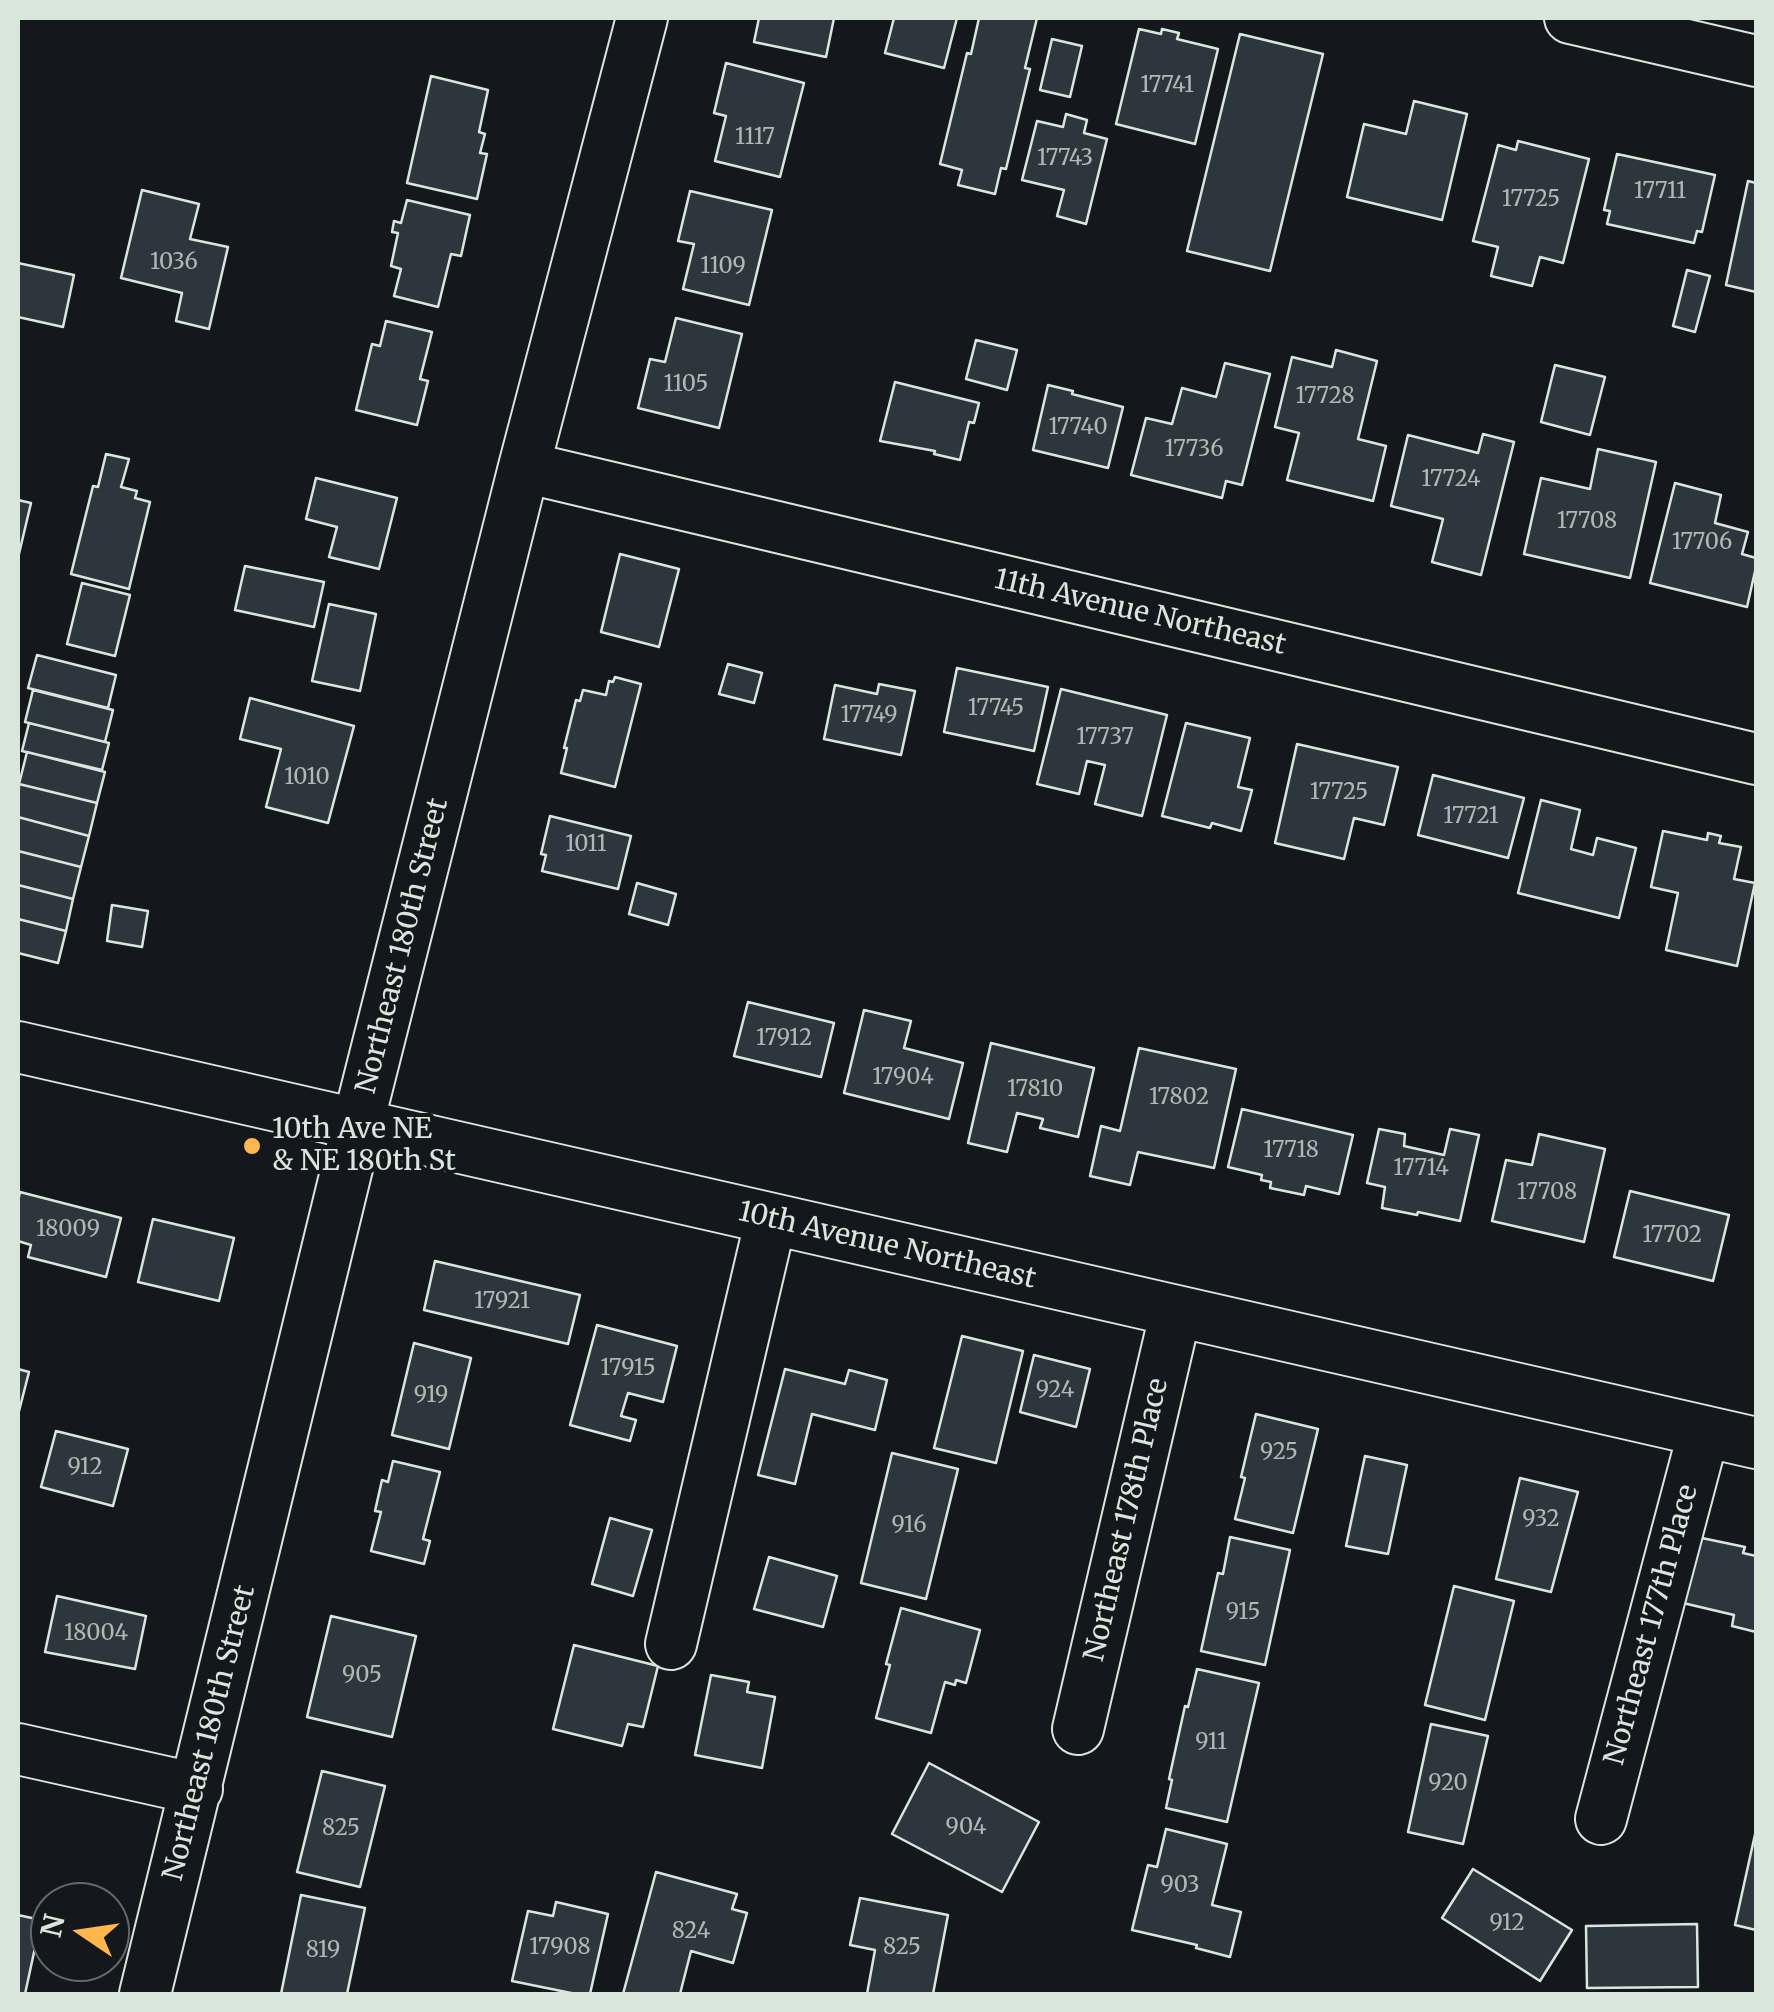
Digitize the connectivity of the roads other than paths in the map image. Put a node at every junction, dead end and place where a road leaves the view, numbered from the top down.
1 (642, 18) edge
2 (1570, 18) edge
3 (1756, 61) edge
4 (524, 467) junction
5 (1756, 759) edge
6 (18, 1047) edge
7 (358, 1124) junction
8 (771, 1219) junction
9 (1176, 1312) junction
10 (1704, 1431) junction
11 (1756, 1443) edge
12 (670, 1644) dead end
13 (1078, 1729) dead end
14 (18, 1748) edge
15 (196, 1789) junction
16 (1600, 1819) dead end
17 (145, 1994) edge

1 - 4 street, Northeast 180th Street
2 - 3 street
4 - 5 street, 11th Avenue Northeast
4 - 7 street, Northeast 180th Street
6 - 7 street, 10th Avenue Northeast
7 - 8 street, 10th Avenue Northeast
7 - 15 street, Northeast 180th Street
8 - 9 street, 10th Avenue Northeast
8 - 12 street
9 - 10 street, 10th Avenue Northeast
9 - 13 street, Northeast 178th Place
10 - 11 street, 10th Avenue Northeast
10 - 16 street, Northeast 177th Place
14 - 15 street
15 - 17 street, Northeast 180th Street

